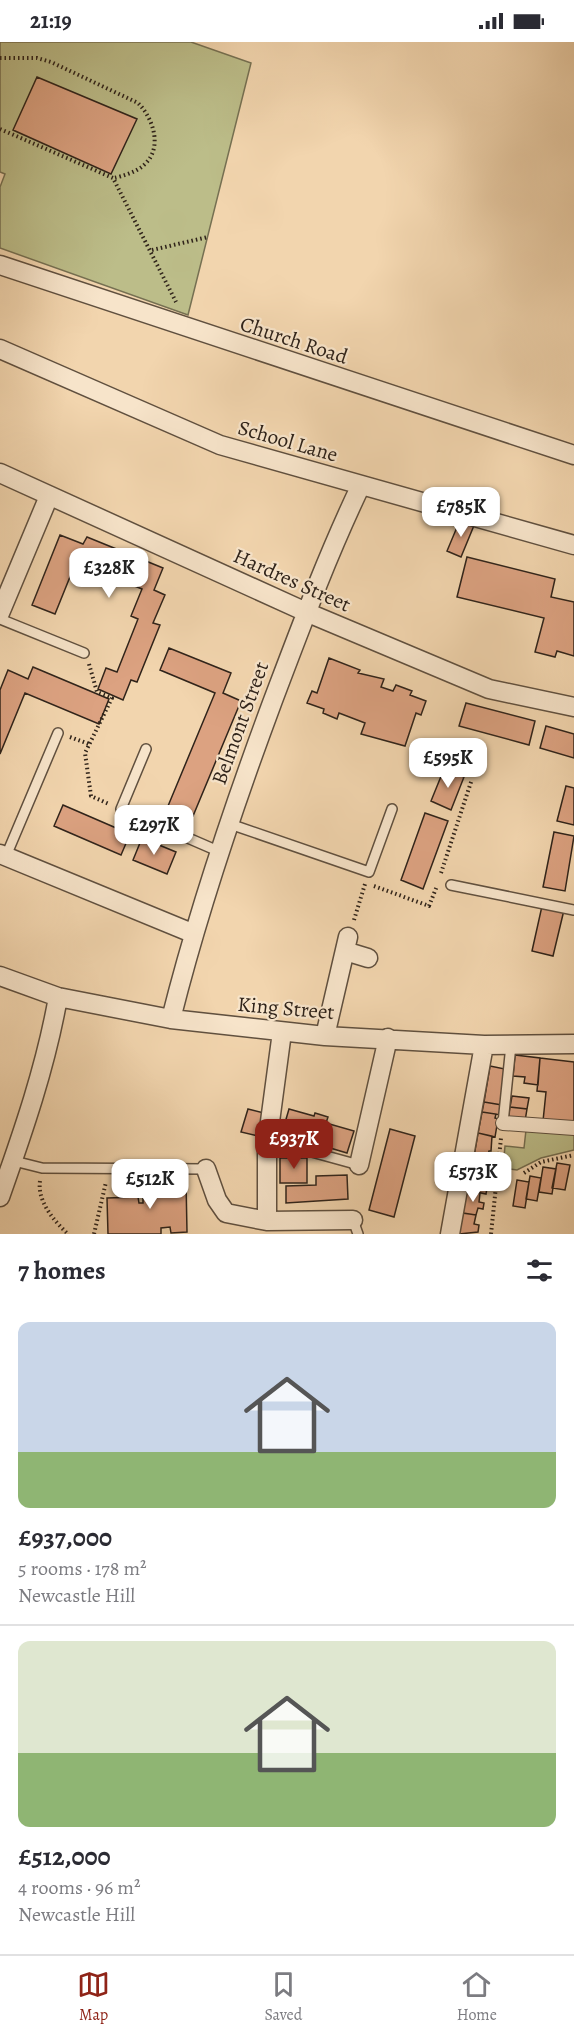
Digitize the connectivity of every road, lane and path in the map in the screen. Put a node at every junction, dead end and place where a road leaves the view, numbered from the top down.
1 (0, 58) edge
2 (0, 129) edge
3 (113, 178) junction
4 (208, 237) dead end
5 (152, 250) junction
6 (0, 265) edge
7 (186, 328) junction
8 (0, 349) edge
9 (574, 455) edge
10 (0, 473) edge
11 (361, 485) junction
12 (49, 496) junction
13 (574, 545) edge
14 (8, 569) edge
15 (306, 612) junction
16 (0, 614) edge
17 (0, 619) edge
18 (84, 653) joint
19 (574, 707) edge
20 (58, 733) dead end
21 (146, 749) dead end
22 (472, 779) dead end
23 (121, 808) junction
24 (392, 809) dead end
25 (227, 823) junction
26 (218, 851) junction
27 (3, 855) edge
28 (451, 885) dead end
29 (574, 910) edge
30 (192, 933) junction
31 (346, 944) junction
32 (368, 958) dead end
33 (0, 976) edge
34 (58, 997) junction
35 (171, 1019) junction
36 (282, 1032) junction
37 (325, 1036) junction
38 (388, 1038) junction
39 (573, 1038) edge
40 (484, 1045) junction
41 (511, 1045) junction
42 (503, 1123) junction
43 (574, 1128) edge
44 (268, 1140) junction
45 (574, 1155) edge
46 (14, 1161) junction
47 (359, 1165) joint
48 (42, 1168) junction
49 (106, 1169) junction
50 (206, 1170) joint
51 (524, 1173) dead end
52 (2, 1187) edge
53 (267, 1221) junction
54 (355, 1227) edge
55 (68, 1234) edge
56 (94, 1234) edge
57 (450, 1234) edge
58 (491, 1234) edge

1 - 3 path
2 - 3 path
3 - 5 path
4 - 5 path
5 - 7 path
6 - 7 street, Church Road
7 - 9 street, Church Road
8 - 11 street, School Lane
10 - 12 street, Hardres Street
11 - 13 street, School Lane
11 - 15 street, Belmont Street
12 - 14 street
12 - 15 street, Hardres Street
14 - 16 street
15 - 19 street, Hardres Street
15 - 25 street, Belmont Street
17 - 18 lane
18 - 23 path
20 - 27 lane
21 - 23 lane
22 - 31 path
23 - 26 lane
24 - 25 lane
25 - 26 street, Belmont Street
26 - 30 street, Belmont Street
27 - 30 street
28 - 29 lane
30 - 35 street, Belmont Street
31 - 32 street
31 - 37 street
33 - 34 street, King Street
34 - 35 street, King Street
34 - 46 street
35 - 36 street, King Street
36 - 37 street, King Street
36 - 44 street
37 - 38 street, King Street
38 - 40 street, King Street
38 - 47 street
39 - 41 street, King Street
40 - 41 street, King Street
40 - 57 street
41 - 42 lane
42 - 43 street
42 - 58 path
44 - 47 lane
44 - 53 street
45 - 51 path
46 - 48 lane
46 - 52 street
48 - 49 lane
48 - 55 path
49 - 50 lane
49 - 56 path
50 - 53 street
53 - 54 street

